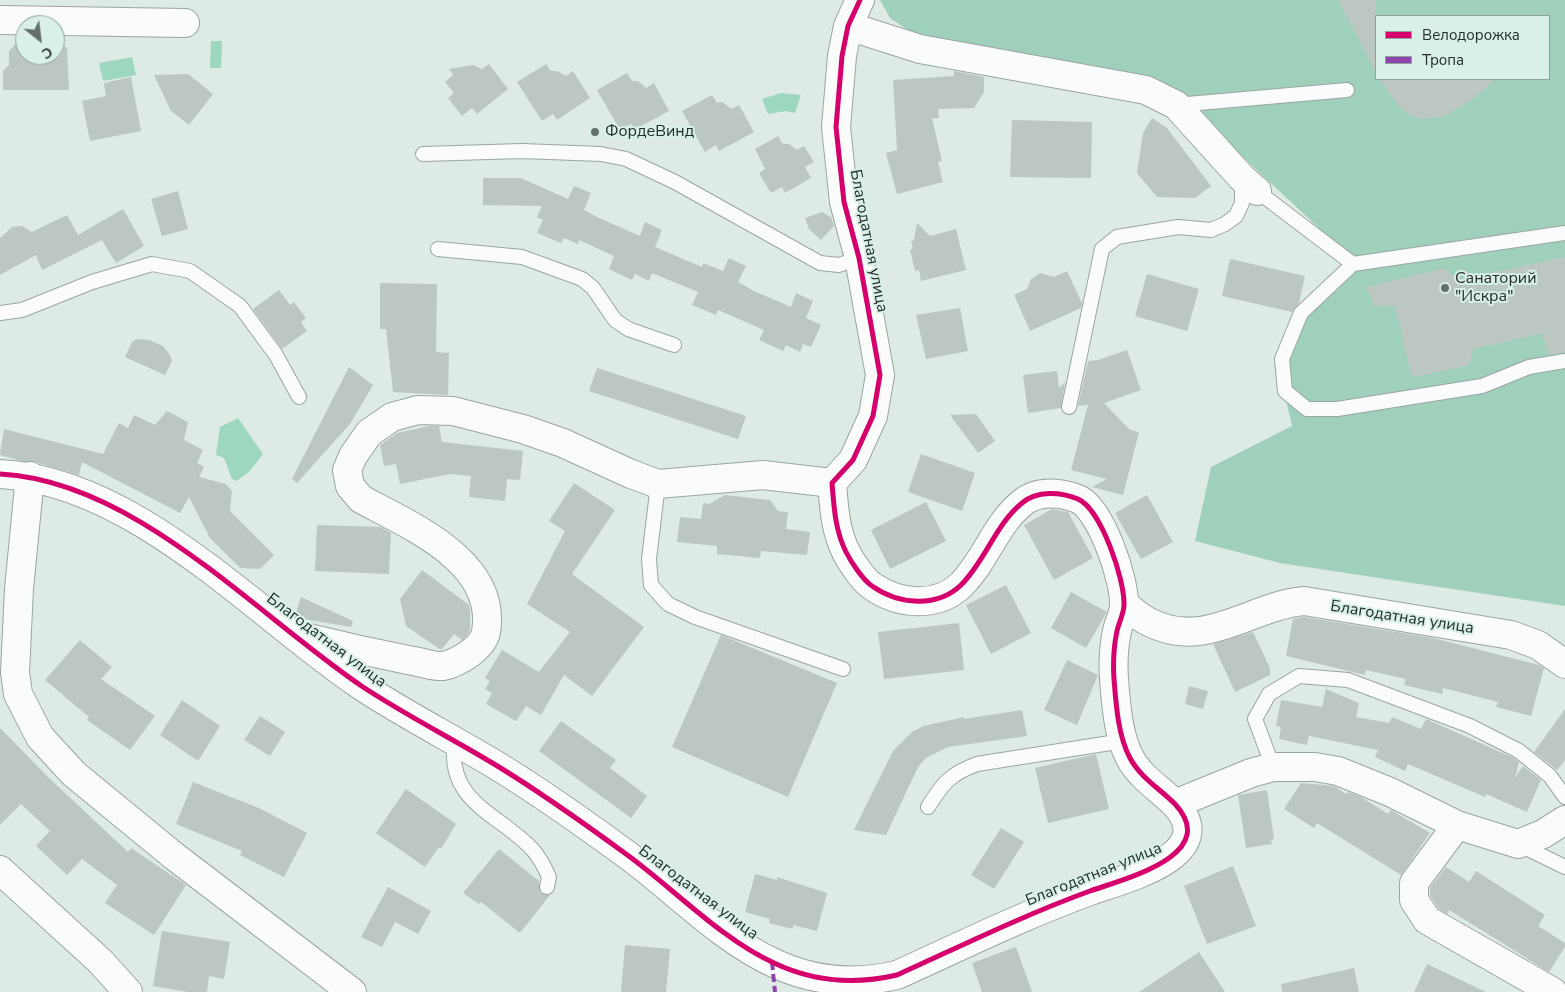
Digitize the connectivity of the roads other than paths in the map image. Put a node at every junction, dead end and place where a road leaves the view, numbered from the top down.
1 (860, 0) edge
2 (0, 20) edge
3 (185, 23) dead end
4 (848, 26) junction
5 (1347, 90) dead end
6 (1176, 105) junction
7 (423, 154) dead end
8 (1249, 184) junction
9 (1565, 234) edge
10 (438, 250) dead end
11 (859, 258) junction
12 (1353, 264) junction
13 (0, 313) edge
14 (674, 345) dead end
15 (1565, 361) edge
16 (298, 397) dead end
17 (1069, 407) dead end
18 (0, 474) edge
19 (30, 476) junction
20 (658, 484) junction
21 (832, 484) junction
22 (1124, 604) junction
23 (294, 634) junction
24 (1565, 664) edge
25 (843, 669) dead end
26 (455, 741) junction
27 (1122, 741) junction
28 (1273, 767) junction
29 (1565, 796) edge
30 (1175, 804) junction
31 (928, 807) dead end
32 (1565, 820) edge
33 (1457, 825) junction
34 (1518, 844) junction
35 (1565, 867) edge
36 (0, 870) edge
37 (547, 887) dead end
38 (128, 992) edge
39 (352, 992) edge
40 (1553, 992) edge

1 - 4 street, Благодатная улица
2 - 3 street
4 - 6 street
4 - 11 street, Благодатная улица
5 - 6 lane
6 - 8 street
7 - 11 lane
8 - 12 lane
8 - 17 lane
9 - 12 lane
10 - 14 lane
11 - 21 street, Благодатная улица
12 - 15 lane
13 - 16 lane
18 - 19 street, Благодатная улица
19 - 23 street, Благодатная улица
19 - 39 street
20 - 21 street, Благодатная улица
20 - 23 street, Благодатная улица
20 - 25 lane
21 - 22 street, Благодатная улица
22 - 24 street, Благодатная улица
22 - 27 street, Благодатная улица
23 - 26 street, Благодатная улица
26 - 30 street, Благодатная улица
26 - 37 lane
27 - 30 street, Благодатная улица
27 - 31 lane
28 - 29 lane
28 - 30 street
28 - 33 street
32 - 34 street
33 - 34 street
33 - 40 street
34 - 35 lane
36 - 38 street

